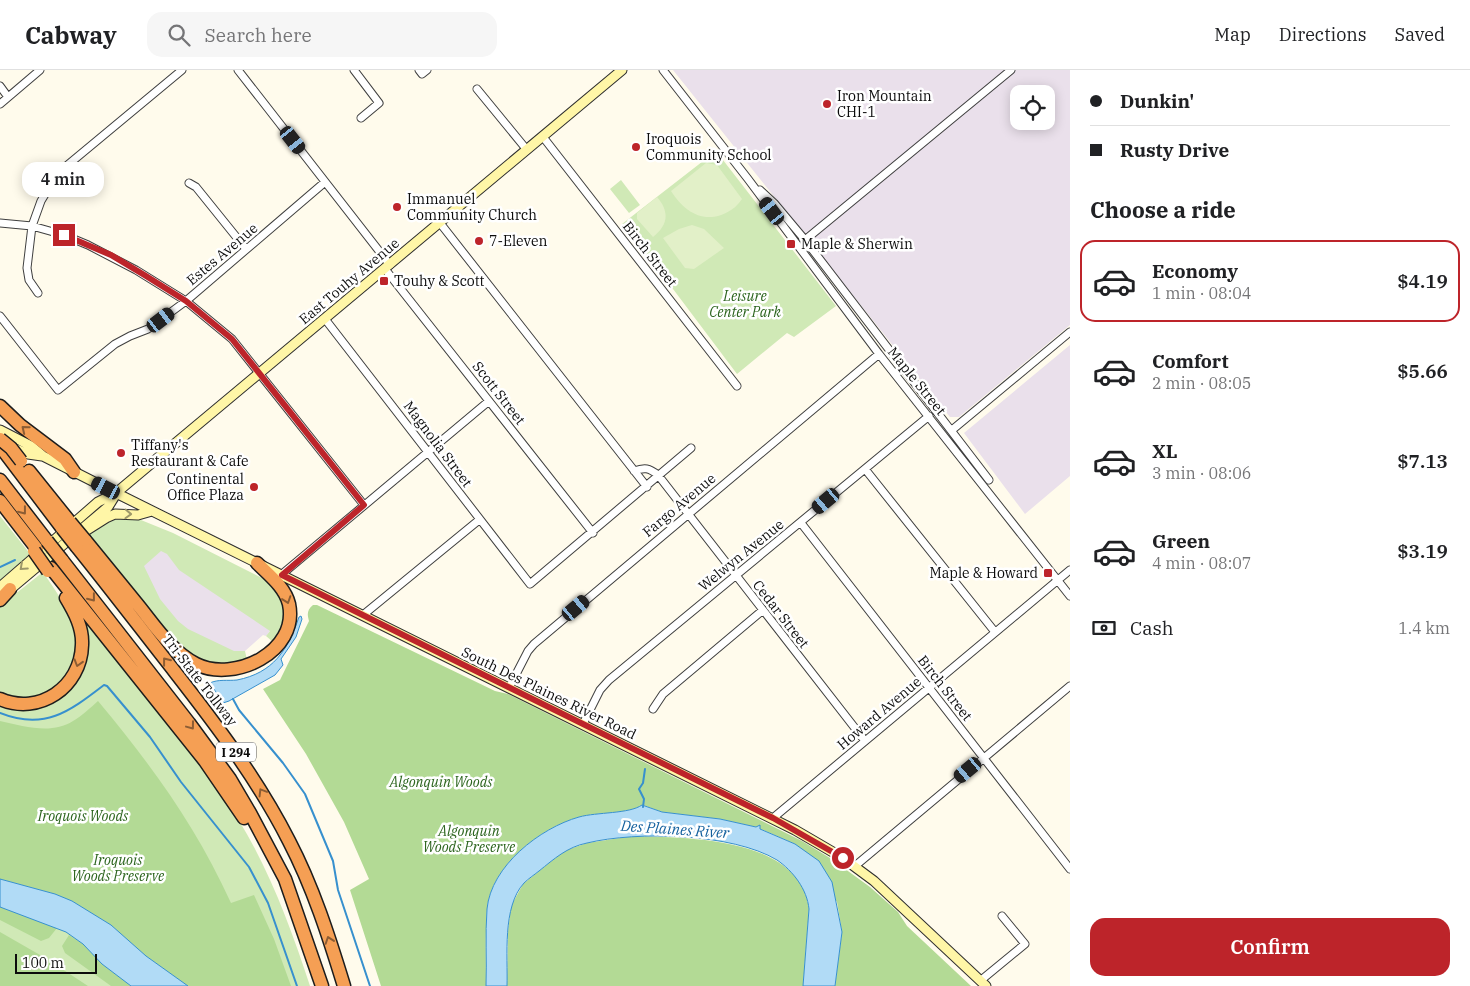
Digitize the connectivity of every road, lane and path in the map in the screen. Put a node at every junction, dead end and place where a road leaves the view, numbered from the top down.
1 (40, 70) edge
2 (182, 70) edge
3 (238, 70) edge
4 (354, 70) edge
5 (622, 70) edge
6 (663, 70) edge
7 (1011, 70) edge
8 (0, 86) edge
9 (476, 89) dead end
10 (8, 97) junction
11 (0, 104) edge
12 (361, 118) dead end
13 (543, 136) junction
14 (527, 150) junction
15 (748, 179) junction
16 (325, 182) junction
17 (189, 183) dead end
18 (440, 222) junction
19 (0, 223) edge
20 (32, 226) junction
21 (805, 240) junction
22 (246, 249) junction
23 (387, 267) junction
24 (38, 293) dead end
25 (186, 301) junction
26 (0, 316) edge
27 (325, 319) junction
28 (1070, 332) edge
29 (879, 354) junction
30 (260, 374) junction
31 (737, 386) dead end
32 (489, 401) junction
33 (0, 406) edge
34 (929, 416) junction
35 (0, 430) edge
36 (952, 430) junction
37 (0, 440) edge
38 (691, 448) dead end
39 (3, 450) edge
40 (428, 452) junction
41 (43, 456) junction
42 (865, 469) junction
43 (634, 471) junction
44 (74, 472) junction
45 (658, 476) junction
46 (0, 480) edge
47 (989, 480) dead end
48 (647, 487) junction
49 (116, 493) junction
50 (0, 501) edge
51 (364, 505) junction
52 (0, 507) edge
53 (152, 511) junction
54 (688, 513) junction
55 (479, 520) junction
56 (801, 523) junction
57 (66, 525) junction
58 (592, 533) junction
59 (78, 541) junction
60 (35, 550) junction
61 (257, 563) junction
62 (50, 570) junction
63 (1070, 570) edge
64 (282, 575) junction
65 (736, 576) junction
66 (1058, 580) junction
67 (5, 588) edge
68 (1070, 596) edge
69 (0, 599) edge
70 (763, 610) junction
71 (363, 615) junction
72 (995, 632) junction
73 (1070, 686) edge
74 (929, 687) junction
75 (509, 688) junction
76 (0, 699) edge
77 (653, 709) dead end
78 (583, 724) junction
79 (865, 741) junction
80 (984, 758) junction
81 (773, 818) junction
82 (274, 858) junction
83 (854, 866) junction
84 (1070, 869) edge
85 (1002, 916) dead end
86 (983, 983) edge
87 (322, 986) edge
88 (344, 986) edge

1 - 10 street
2 - 20 street
3 - 16 street, Scott Street
4 - 12 street
5 - 13 main road, East Touhy Avenue
6 - 15 street, Maple Street
7 - 21 street
8 - 10 street
9 - 14 street
10 - 11 street
13 - 14 main road, East Touhy Avenue
13 - 31 street, Birch Street
14 - 18 main road, East Touhy Avenue
15 - 21 street, Maple Street
15 - 29 street, Maple Street
16 - 22 street, Estes Avenue
16 - 23 street, Scott Street
17 - 22 street
18 - 23 main road, East Touhy Avenue
18 - 43 street
19 - 20 street
20 - 24 street
20 - 25 street
21 - 36 street, Maple Street
22 - 25 street, Estes Avenue
23 - 27 main road, East Touhy Avenue
23 - 32 street, Scott Street
25 - 26 street, Estes Avenue
25 - 30 street
27 - 30 main road, East Touhy Avenue
27 - 40 street, Magnolia Street
28 - 36 street
29 - 34 street, Maple Street
29 - 54 street, Fargo Avenue
30 - 49 main road, East Touhy Avenue
30 - 51 street
32 - 40 street
32 - 58 street, Scott Street
44 -> 33 highway
34 - 42 street, Welwyn Avenue
34 - 66 street, Maple Street
35 - 41 main road, South Des Plaines River Road
36 - 47 street, Maple Street
37 - 41 main road, South Des Plaines River Road
37 - 57 highway, bridge
38 - 45 street
39 - 57 highway, Tri-State Tollway / I 294
40 - 51 street
40 - 55 street, Magnolia Street
41 - 44 main road, South Des Plaines River Road
42 - 56 street, Welwyn Avenue
42 - 72 street
43 - 45 street
43 - 48 street
44 - 49 main road, South Des Plaines River Road
45 - 48 street
45 - 54 street, Cedar Street
46 -> 82 highway, I 294, bridge
48 - 58 street
49 - 53 main road, South Des Plaines River Road
49 - 59 main road, East Touhy Avenue
49 -> 67 main road, East Touhy Avenue
50 - 60 highway
51 - 64 street
52 - 60 highway
59 -> 53 main road
53 - 61 main road, South Des Plaines River Road
54 - 65 street, Cedar Street
54 - 75 street, Fargo Avenue
55 - 58 street, Magnolia Street
55 - 71 street
56 - 65 street, Welwyn Avenue
56 - 74 street, Birch Street
57 - 59 highway, Tri-State Tollway / I 294, bridge
61 -> 59 highway
59 - 67 main road, East Touhy Avenue
88 -> 59 highway, Tri-State Tollway / I 294
60 - 62 highway, bridge
61 - 64 main road, South Des Plaines River Road
62 -> 76 highway
62 - 82 highway
63 - 66 street, Howard Avenue
64 - 71 main road, South Des Plaines River Road
65 - 70 street, Cedar Street
65 - 78 street, Welwyn Avenue
66 - 68 street, Maple Street
66 - 72 street, Howard Avenue
67 - 69 highway
70 - 77 street
70 - 79 street, Cedar Street
71 - 75 main road, South Des Plaines River Road
72 - 74 street, Howard Avenue
73 - 80 street
74 - 79 street, Howard Avenue
74 - 80 street, Birch Street
75 - 78 main road, South Des Plaines River Road
78 - 81 main road, South Des Plaines River Road
79 - 81 street, Howard Avenue
80 - 83 street
80 - 84 street, Birch Street
81 - 83 main road, South Des Plaines River Road
82 - 87 highway, I 294
83 - 86 main road, South Des Plaines River Road
85 - 86 street

